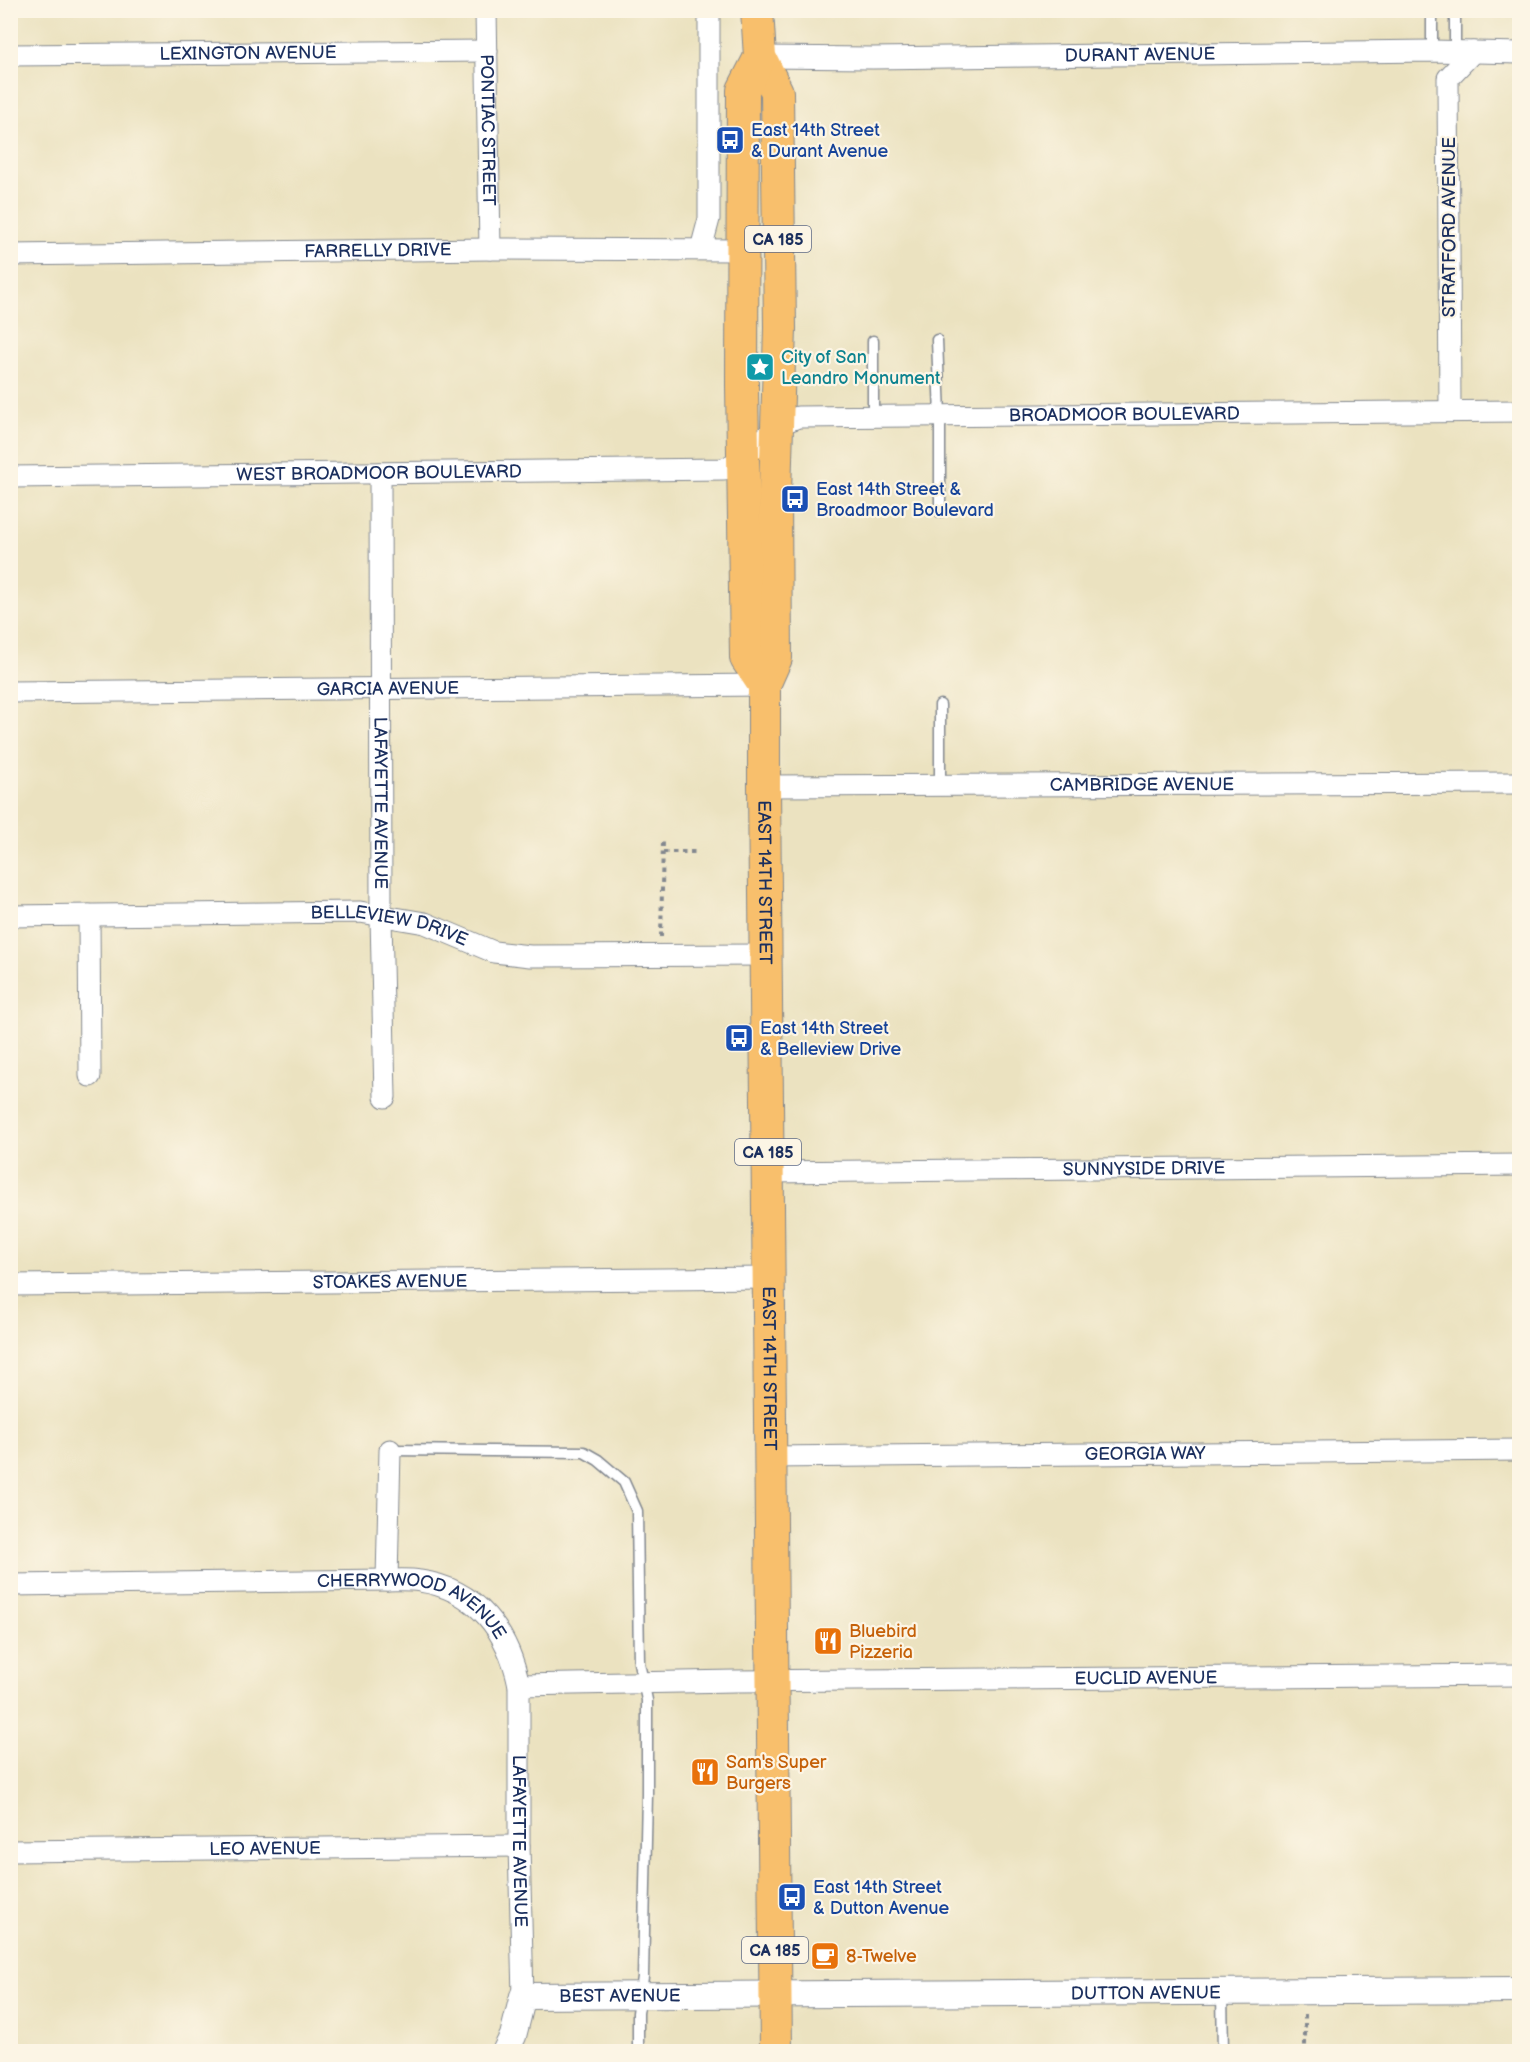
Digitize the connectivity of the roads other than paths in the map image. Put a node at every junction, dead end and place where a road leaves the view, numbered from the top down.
1 (486, 10) edge
2 (710, 10) edge
3 (758, 10) edge
4 (1432, 10) edge
5 (1455, 10) edge
6 (487, 51) junction
7 (1432, 51) junction
8 (1464, 51) junction
9 (1520, 53) edge
10 (10, 55) edge
11 (760, 57) junction
12 (490, 249) junction
13 (701, 249) junction
14 (743, 250) junction
15 (10, 255) edge
16 (873, 340) dead end
17 (937, 340) dead end
18 (1450, 411) junction
19 (1520, 411) edge
20 (940, 415) junction
21 (873, 416) junction
22 (778, 425) junction
23 (744, 458) junction
24 (380, 473) junction
25 (10, 477) edge
26 (940, 512) dead end
27 (764, 685) junction
28 (382, 690) junction
29 (10, 692) edge
30 (940, 705) dead end
31 (1520, 783) edge
32 (940, 785) junction
33 (764, 786) junction
34 (89, 915) junction
35 (10, 916) edge
36 (381, 917) junction
37 (766, 955) junction
38 (90, 1076) dead end
39 (384, 1096) dead end
40 (1520, 1165) edge
41 (768, 1172) junction
42 (769, 1278) junction
43 (10, 1285) edge
44 (390, 1450) joint
45 (1520, 1450) edge
46 (770, 1457) junction
47 (387, 1580) junction
48 (10, 1585) edge
49 (1520, 1675) edge
50 (772, 1680) junction
51 (644, 1682) junction
52 (519, 1685) junction
53 (519, 1845) junction
54 (10, 1851) edge
55 (1520, 1990) edge
56 (1222, 1993) junction
57 (775, 1995) junction
58 (523, 1996) junction
59 (640, 1996) junction
60 (505, 2052) edge
61 (638, 2052) edge
62 (776, 2052) edge
63 (1223, 2052) edge

1 - 6 street, PONTIAC STREET
2 - 13 street
3 - 11 main road, CA 185
4 - 7 lane
5 - 8 lane
6 - 10 street, LEXINGTON AVENUE
6 - 12 street, PONTIAC STREET
7 - 8 street, DURANT AVENUE
7 - 11 street, DURANT AVENUE
8 - 9 street, DURANT AVENUE
8 - 18 street, STRATFORD AVENUE
11 - 14 main road, CA 185
11 - 22 main road, EAST 14TH STREET / CA 185
12 - 13 street, FARRELLY DRIVE
12 - 15 street, FARRELLY DRIVE
13 - 14 street, FARRELLY DRIVE
14 - 23 main road, CA 185
16 - 21 lane
17 - 20 lane
18 - 19 street, BROADMOOR BOULEVARD
18 - 20 street, BROADMOOR BOULEVARD
20 - 21 street, BROADMOOR BOULEVARD
20 - 26 lane
21 - 22 street, BROADMOOR BOULEVARD
22 - 23 street, BROADMOOR BOULEVARD
22 - 27 main road, EAST 14TH STREET / CA 185
23 - 24 street, WEST BROADMOOR BOULEVARD
23 - 27 main road, CA 185
24 - 25 street, WEST BROADMOOR BOULEVARD
24 - 28 street, LAFAYETTE AVENUE
27 - 28 street, GARCIA AVENUE
27 - 33 main road, EAST 14TH STREET / CA 185
28 - 29 street, GARCIA AVENUE
28 - 36 street, LAFAYETTE AVENUE
30 - 32 lane
31 - 32 street, CAMBRIDGE AVENUE
32 - 33 street, CAMBRIDGE AVENUE
33 - 37 main road, EAST 14TH STREET / CA 185
34 - 35 street, BELLEVIEW DRIVE
34 - 36 street, BELLEVIEW DRIVE
34 - 38 street
36 - 37 street, BELLEVIEW DRIVE
36 - 39 street, LAFAYETTE AVENUE
37 - 41 main road, EAST 14TH STREET / CA 185
40 - 41 street, SUNNYSIDE DRIVE
41 - 42 main road, EAST 14TH STREET / CA 185
42 - 43 street, STOAKES AVENUE
42 - 46 main road, EAST 14TH STREET / CA 185
44 - 47 street
44 - 51 lane
45 - 46 street, GEORGIA WAY
46 - 50 main road, EAST 14TH STREET / CA 185
47 - 48 street, CHERRYWOOD AVENUE
47 - 52 street, CHERRYWOOD AVENUE
49 - 50 street, EUCLID AVENUE
50 - 51 street
50 - 57 main road, EAST 14TH STREET / CA 185
51 - 52 street
51 - 59 lane
52 - 53 street, LAFAYETTE AVENUE
53 - 54 street, LEO AVENUE
53 - 58 street, LAFAYETTE AVENUE
55 - 56 street, DUTTON AVENUE
56 - 57 street, DUTTON AVENUE
56 - 63 lane
57 - 59 street, BEST AVENUE
57 - 62 main road, EAST 14TH STREET / CA 185
58 - 59 street, BEST AVENUE
58 - 60 street
59 - 61 lane

